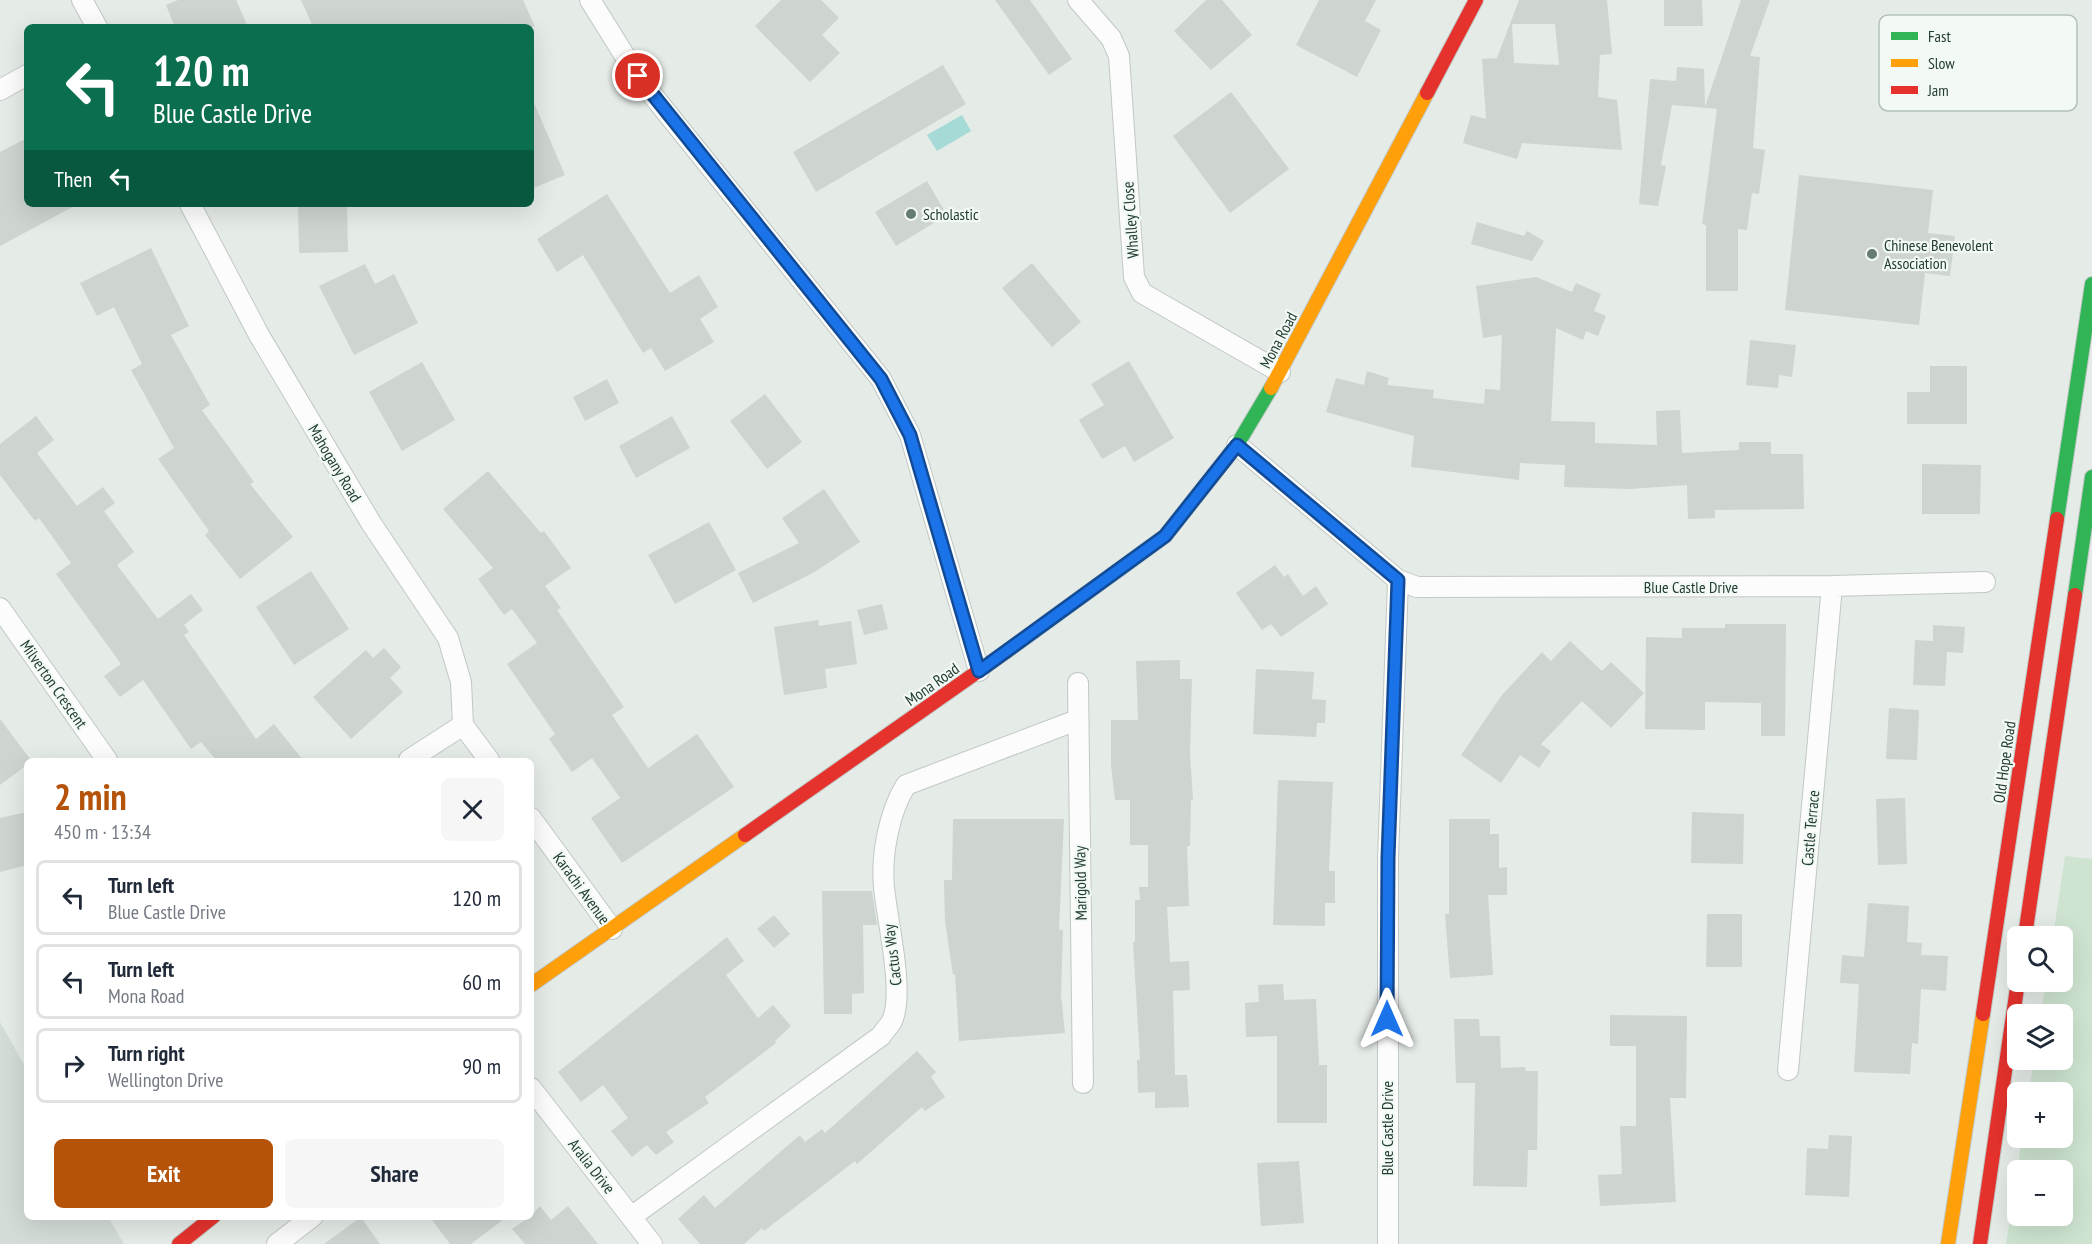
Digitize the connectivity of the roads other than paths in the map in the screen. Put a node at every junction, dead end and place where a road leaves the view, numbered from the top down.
1 (82, 0) edge
2 (590, 0) edge
3 (1078, 0) edge
4 (1476, 0) edge
5 (95, 24) edge
6 (24, 77) edge
7 (0, 90) edge
8 (192, 207) edge
9 (2092, 284) edge
10 (1280, 372) junction
11 (1237, 445) junction
12 (2092, 477) edge
13 (1398, 580) junction
14 (1985, 582) dead end
15 (1832, 586) junction
16 (0, 608) edge
17 (979, 671) junction
18 (1078, 683) dead end
19 (1077, 720) junction
20 (463, 724) junction
21 (106, 758) edge
22 (412, 758) edge
23 (488, 758) edge
24 (534, 822) edge
25 (2026, 926) edge
26 (612, 928) junction
27 (534, 983) edge
28 (2016, 992) edge
29 (1788, 1070) dead end
30 (1083, 1083) dead end
31 (534, 1092) edge
32 (632, 1217) junction
33 (209, 1220) edge
34 (308, 1220) edge
35 (179, 1244) edge
36 (277, 1244) edge
37 (652, 1244) edge
38 (1388, 1244) edge
39 (1948, 1244) edge
40 (1980, 1244) edge

1 - 5 street
2 - 17 street
3 - 10 street, Whalley Close
4 - 10 main road, Mona Road
6 - 7 street
8 - 20 street, Mahogany Road
9 - 39 main road, Old Hope Road
10 - 11 main road, Mona Road
11 - 13 street, Blue Castle Drive
11 - 17 main road, Mona Road
12 - 25 main road
13 - 15 street, Blue Castle Drive
13 - 38 street, Blue Castle Drive
14 - 15 street, Blue Castle Drive
15 - 29 street, Castle Terrace
16 - 21 street, Milverton Crescent
17 - 26 main road, Mona Road
18 - 19 street, Marigold Way
19 - 30 street, Marigold Way
19 - 32 street, Cactus Way
20 - 22 street
20 - 23 street
24 - 26 street, Karachi Avenue
26 - 27 main road, Mona Road
28 - 40 main road
31 - 32 street, Aralia Drive
32 - 37 street, Aralia Drive
33 - 35 main road
34 - 36 street

